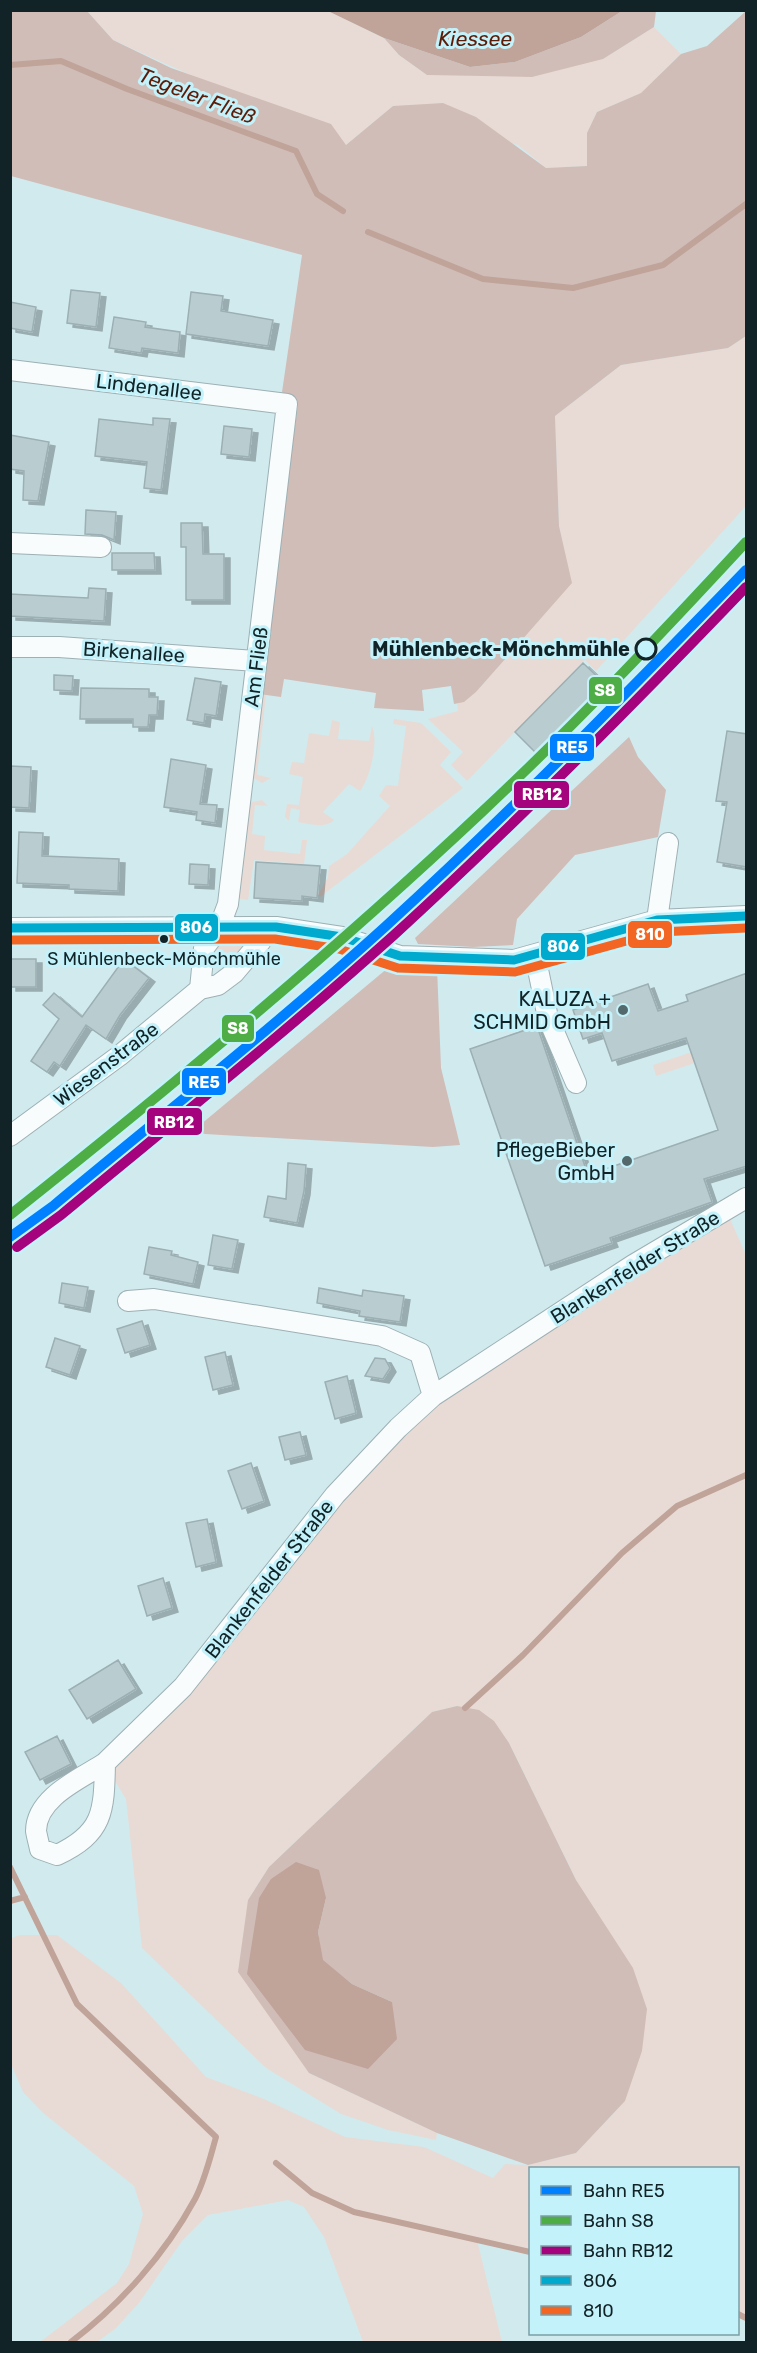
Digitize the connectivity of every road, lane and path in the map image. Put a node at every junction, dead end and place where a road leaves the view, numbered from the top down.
1 (10, 370) edge
2 (287, 404) joint
3 (10, 543) edge
4 (101, 547) dead end
5 (10, 647) edge
6 (257, 661) junction
7 (668, 843) dead end
8 (747, 916) edge
9 (657, 920) junction
10 (263, 927) junction
11 (10, 928) edge
12 (219, 928) junction
13 (535, 955) junction
14 (200, 989) junction
15 (576, 1083) dead end
16 (10, 1136) edge
17 (747, 1198) edge
18 (128, 1301) dead end
19 (433, 1396) junction
20 (105, 1763) junction

1 - 2 street, Lindenallee
2 - 6 street, Am Fließ
3 - 4 street
5 - 6 street, Birkenallee
6 - 12 street, Am Fließ
7 - 9 street
8 - 9 street
9 - 13 street
10 - 12 street
10 - 13 street
10 - 14 street, Wiesenstraße
11 - 12 street
12 - 14 street
13 - 15 street
14 - 16 street, Wiesenstraße
17 - 19 street, Blankenfelder Straße
18 - 19 street
19 - 20 street, Blankenfelder Straße
20 - 20 street, Blankenfelder Straße

